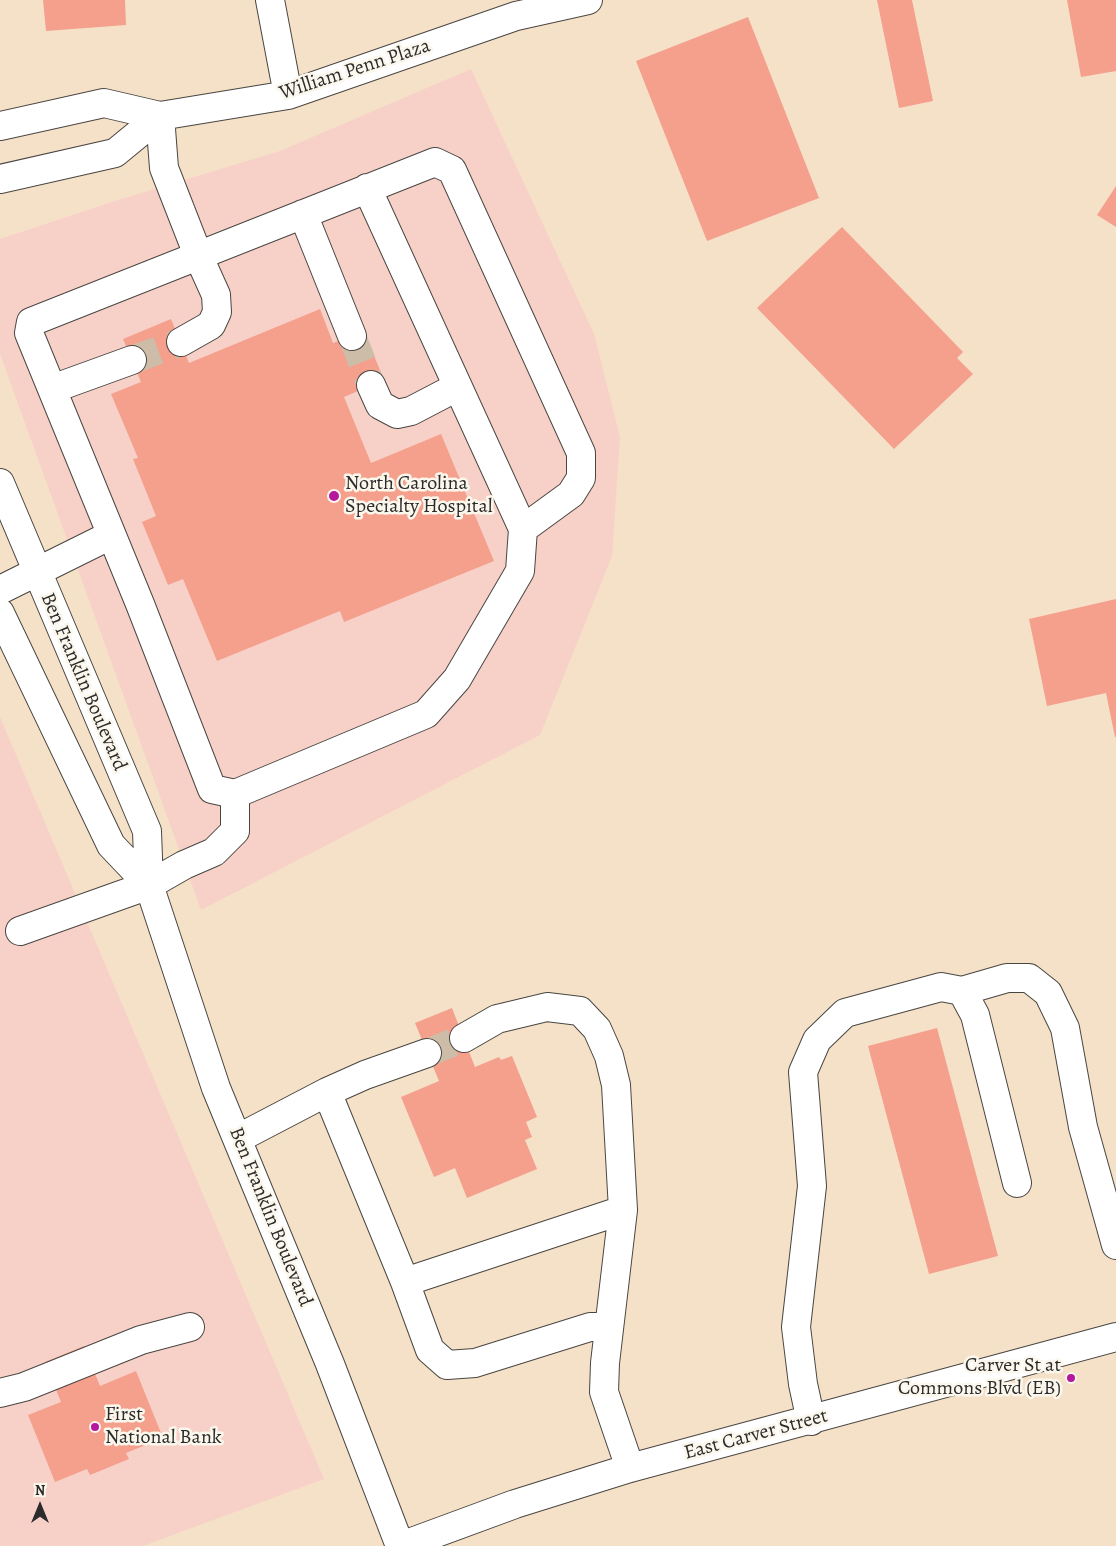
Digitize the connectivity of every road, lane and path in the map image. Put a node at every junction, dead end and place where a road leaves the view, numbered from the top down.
1 (270, 0) edge
2 (588, 0) edge
3 (288, 95) junction
4 (160, 116) junction
5 (0, 126) edge
6 (0, 179) edge
7 (366, 188) junction
8 (303, 214) junction
9 (198, 255) junction
10 (352, 336) tunnel mouth
11 (181, 342) tunnel mouth
12 (132, 360) tunnel mouth
13 (371, 385) tunnel mouth
14 (457, 387) junction
15 (52, 388) junction
16 (0, 483) edge
17 (523, 529) junction
18 (111, 535) junction
19 (37, 574) junction
20 (0, 590) edge
21 (0, 613) edge
22 (234, 794) junction
23 (149, 885) junction
24 (20, 931) dead end
25 (962, 991) junction
26 (464, 1038) tunnel mouth
27 (427, 1053) tunnel mouth
28 (327, 1092) junction
29 (237, 1139) junction
30 (1018, 1183) dead end
31 (623, 1210) junction
32 (1116, 1246) edge
33 (405, 1282) junction
34 (190, 1327) dead end
35 (609, 1327) junction
36 (1116, 1338) edge
37 (0, 1393) edge
38 (811, 1421) junction
39 (630, 1468) junction
40 (404, 1545) edge

1 - 3 street
2 - 3 street, William Penn Plaza
3 - 4 street, William Penn Plaza
4 - 5 street, William Penn Plaza
4 - 6 street
4 - 9 street
7 - 8 street
7 - 14 street
7 - 17 street
8 - 9 street
8 - 10 street
9 - 11 street
9 - 15 street
12 - 15 street
13 - 14 street
14 - 17 street
15 - 18 street
16 - 19 street, Ben Franklin Boulevard
17 - 22 street
18 - 19 street
18 - 22 street
19 - 20 street
19 - 23 street, Ben Franklin Boulevard
21 - 23 street, Ben Franklin Boulevard
22 - 23 street
23 - 24 street
23 - 29 street, Ben Franklin Boulevard
25 - 30 street
25 - 32 street
25 - 38 street
26 - 31 street
27 - 28 street
28 - 29 street
28 - 33 street
29 - 40 street, Ben Franklin Boulevard
31 - 33 street
31 - 35 street
33 - 35 street
34 - 37 street
35 - 39 street
36 - 38 street, East Carver Street
38 - 39 street, East Carver Street
39 - 40 street, East Carver Street

